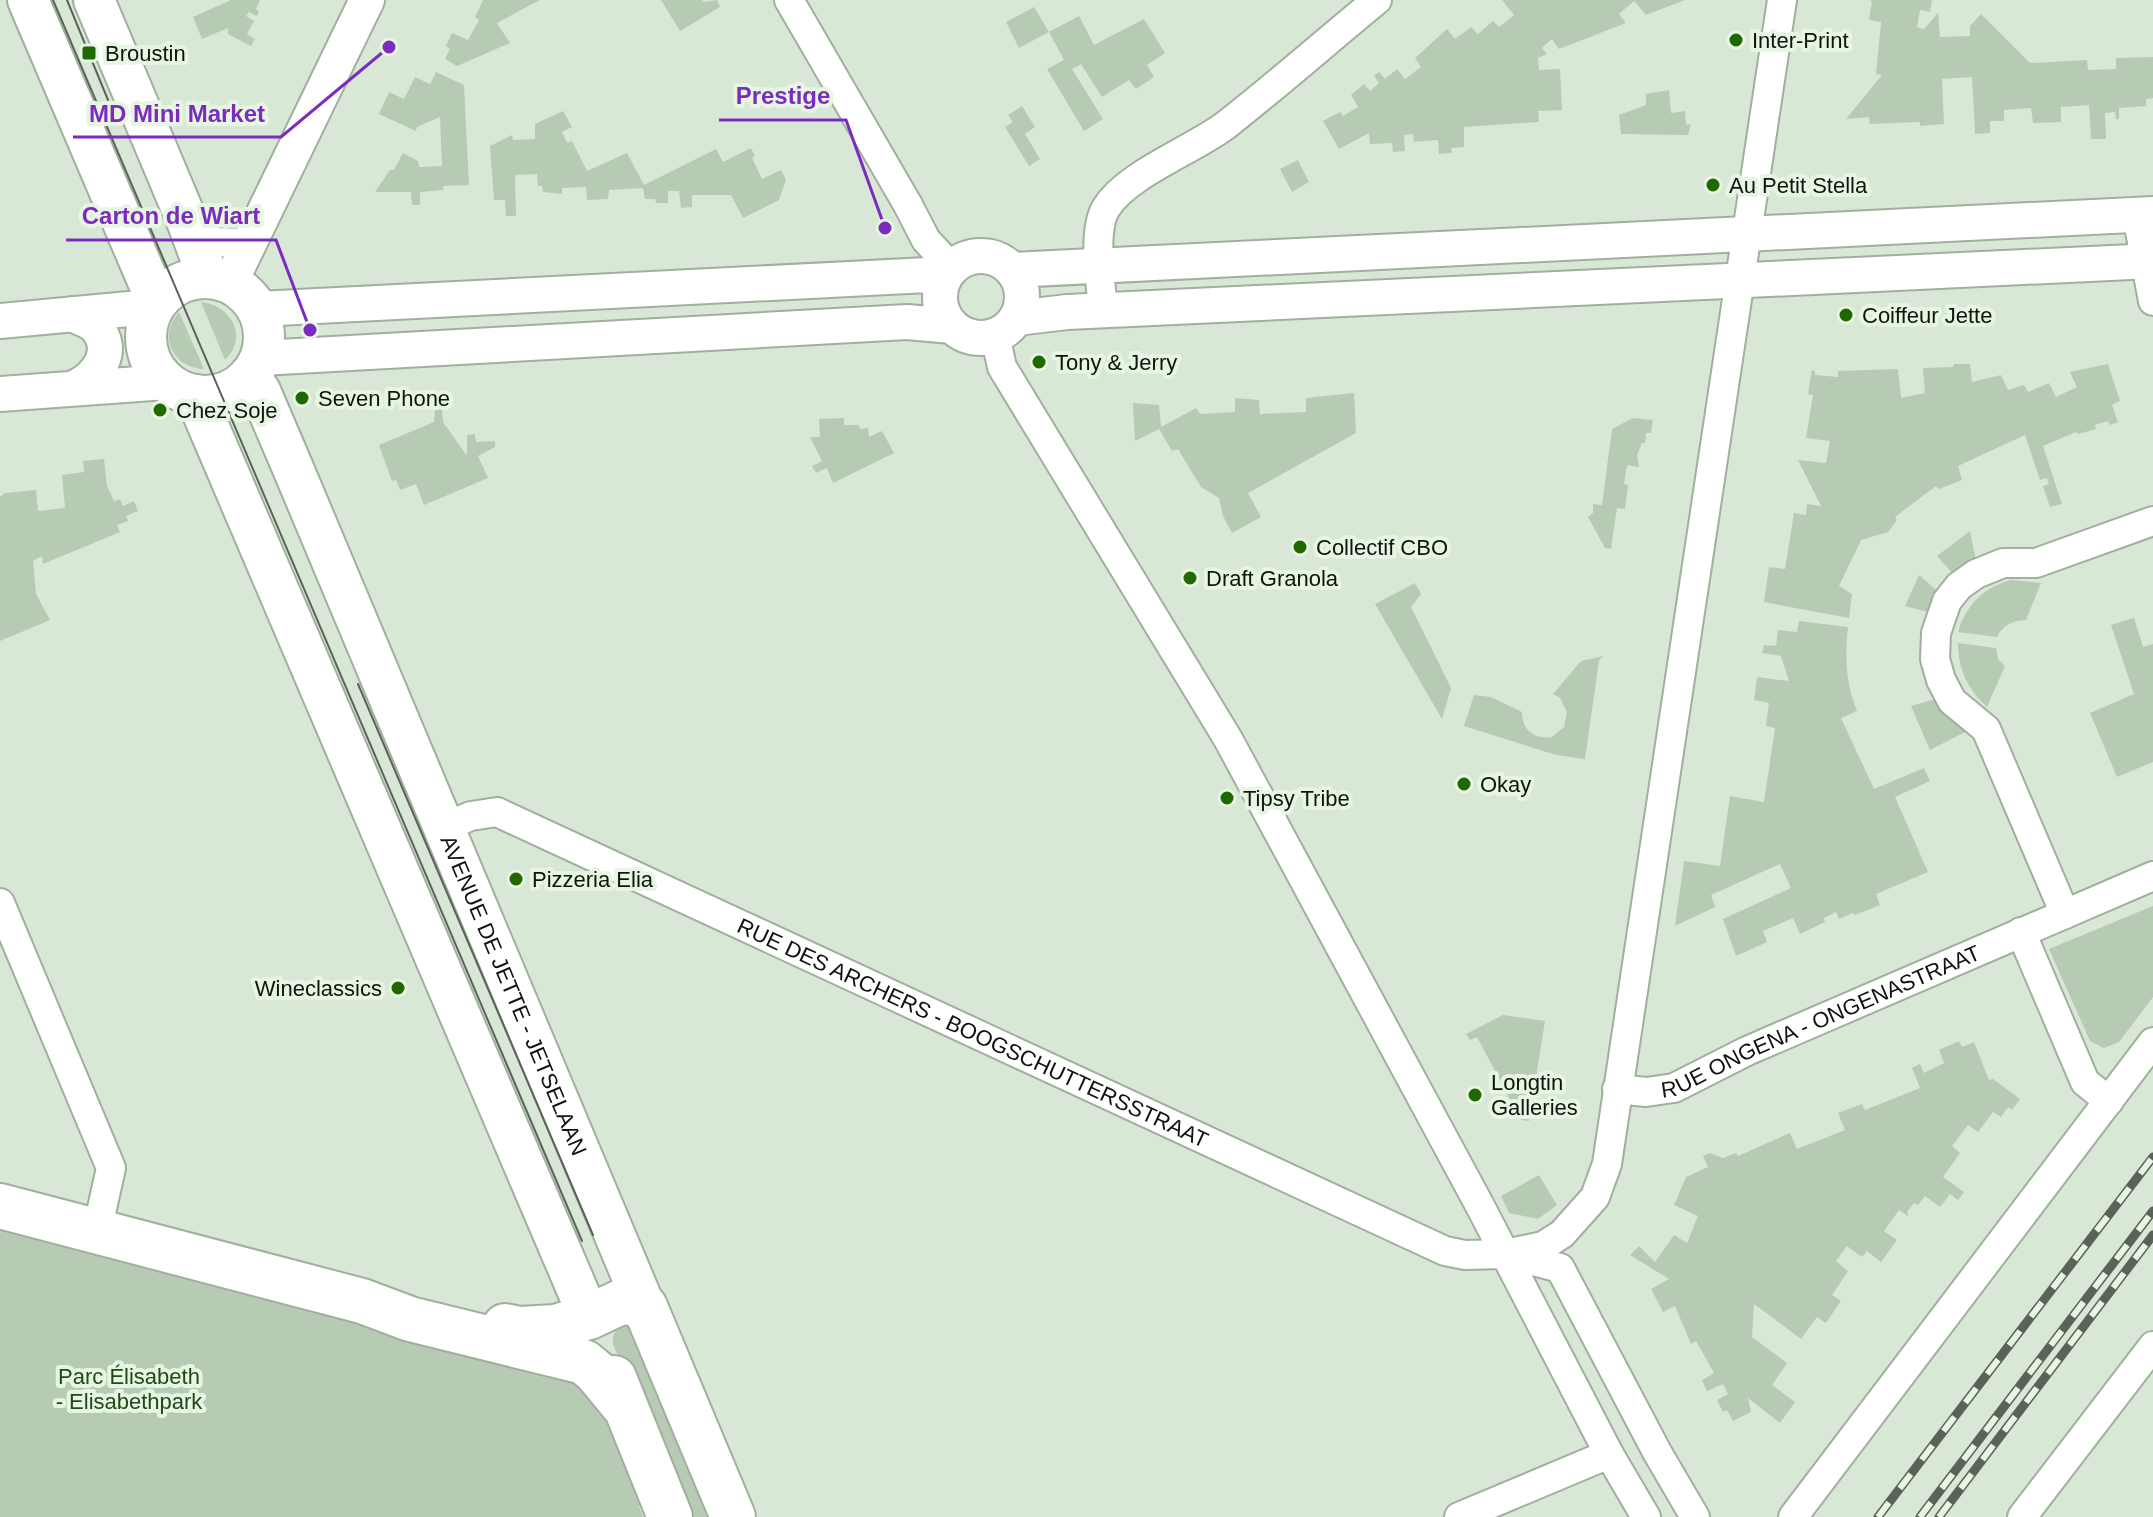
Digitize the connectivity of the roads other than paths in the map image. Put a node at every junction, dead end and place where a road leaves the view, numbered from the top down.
1 (28, 0) edge
2 (94, 0) edge
3 (367, 0) edge
4 (789, 0) edge
5 (1377, 0) edge
6 (1782, 0) edge
7 (2145, 214) edge
8 (187, 221) junction
9 (1747, 232) junction
10 (249, 243) junction
11 (2150, 261) edge
12 (1100, 267) junction
13 (1013, 270) junction
14 (950, 271) junction
15 (1739, 280) junction
16 (232, 290) junction
17 (2153, 301) edge
18 (154, 307) junction
19 (1103, 310) junction
20 (72, 314) junction
21 (0, 321) edge
22 (952, 326) junction
23 (1006, 327) junction
24 (255, 367) junction
25 (74, 388) junction
26 (180, 388) junction
27 (0, 394) edge
28 (2153, 521) edge
29 (444, 827) junction
30 (2153, 876) edge
31 (0, 903) edge
32 (2065, 914) junction
33 (2021, 932) junction
34 (2153, 1042) edge
35 (1617, 1089) junction
36 (2109, 1101) junction
37 (0, 1206) edge
38 (97, 1231) junction
39 (1505, 1254) junction
40 (362, 1301) junction
41 (645, 1307) junction
42 (589, 1317) junction
43 (2153, 1346) edge
44 (623, 1405) junction
45 (1609, 1454) junction
46 (670, 1517) edge
47 (733, 1517) edge
48 (1459, 1517) edge
49 (1646, 1517) edge
50 (1695, 1517) edge
51 (1793, 1517) edge
52 (2022, 1517) edge

1 - 18 main road
2 - 8 main road
3 - 10 street
4 - 14 street
5 - 12 street
6 - 9 street
7 - 9 street
7 - 11 street
8 - 10 street
8 - 16 main road
9 - 12 street
9 - 15 street
10 - 16 street
11 - 15 street
11 - 17 street
12 - 13 street
12 - 19 street
13 - 14 street
13 - 23 street
14 - 16 street
14 - 22 street
15 - 19 street
15 - 35 street
16 - 18 main road
16 - 24 main road
18 - 20 street
18 - 26 main road
19 - 23 street
20 - 21 street
20 - 25 street
22 - 23 street
22 - 24 street
23 - 39 street
24 - 26 main road
24 - 29 main road, AVENUE DE JETTE - JETSELAAN
25 - 26 street
25 - 27 street
26 - 42 main road
28 - 32 street
29 - 39 street, RUE DES ARCHERS - BOOGSCHUTTERSSTRAAT
29 - 41 main road, AVENUE DE JETTE - JETSELAAN
30 - 32 street, RUE ONGENA - ONGENASTRAAT
31 - 38 street
32 - 33 street, RUE ONGENA - ONGENASTRAAT
33 - 35 street, RUE ONGENA - ONGENASTRAAT
33 - 36 street
34 - 36 street
35 - 39 street
36 - 51 street
37 - 38 main road
38 - 40 main road
39 - 45 street
39 - 50 street
40 - 42 main road
40 - 44 main road
41 - 42 main road
41 - 47 main road, AVENUE DE JETTE - JETSELAAN
42 - 44 main road
43 - 52 street
44 - 46 main road
45 - 48 street
45 - 49 street

